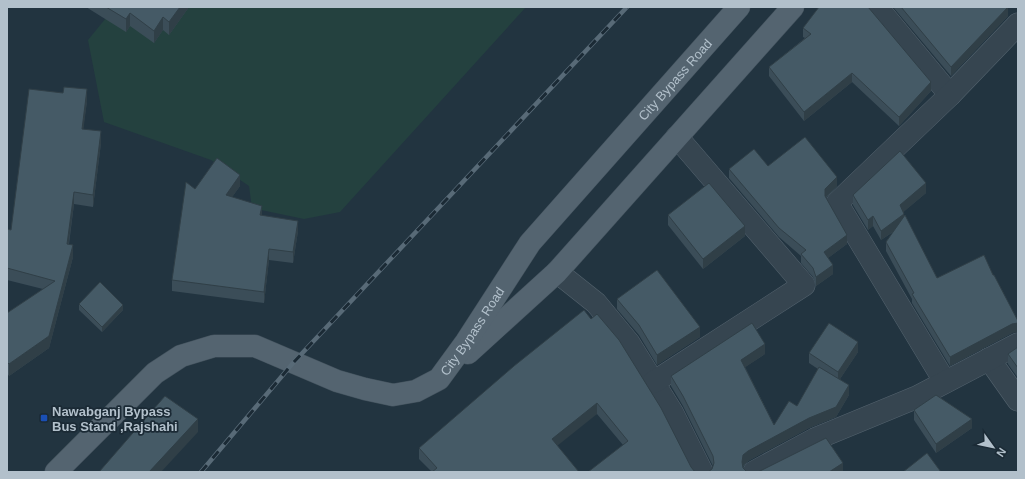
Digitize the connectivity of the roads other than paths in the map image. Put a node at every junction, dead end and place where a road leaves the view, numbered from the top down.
1 (739, 7) edge
2 (793, 7) edge
3 (877, 7) edge
4 (1018, 24) edge
5 (950, 95) junction
6 (677, 137) junction
7 (557, 272) junction
8 (1018, 344) edge
9 (989, 359) junction
10 (439, 379) junction
11 (654, 382) junction
12 (945, 382) junction
13 (1018, 400) edge
14 (79, 449) junction
15 (45, 472) edge
16 (56, 472) edge
17 (702, 472) edge
18 (754, 472) edge

1 - 10 main road, City Bypass Road
2 - 6 main road
3 - 5 street
4 - 5 street
5 - 12 street
6 - 7 main road
6 - 11 street
7 - 10 main road
7 - 11 street
8 - 9 street
9 - 12 street
9 - 13 street
10 - 14 main road, City Bypass Road
11 - 17 street
12 - 18 street
14 - 15 main road
14 - 16 main road

